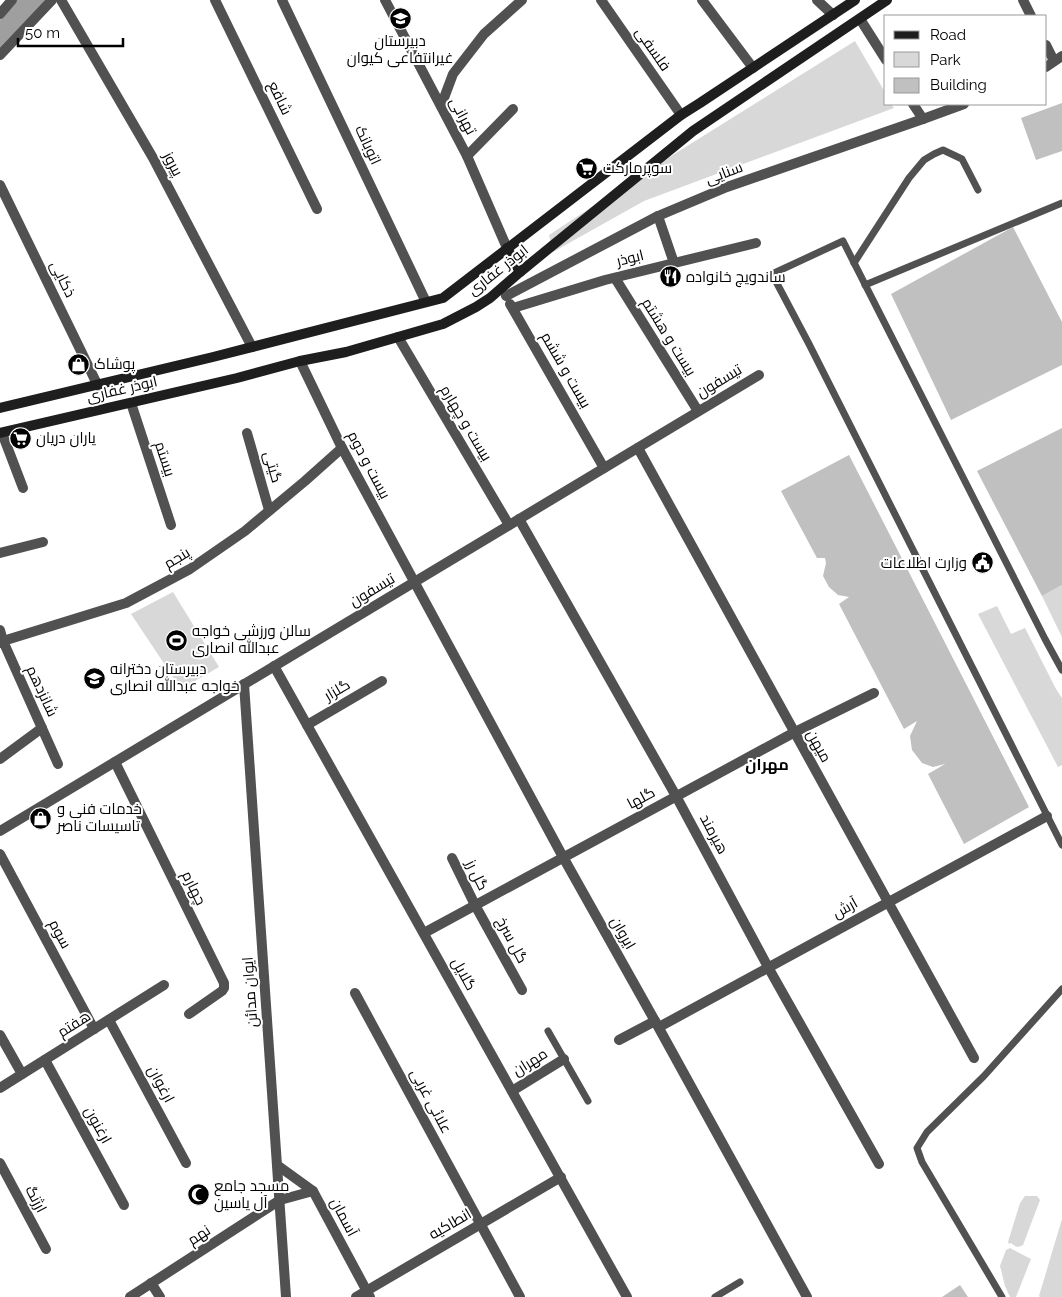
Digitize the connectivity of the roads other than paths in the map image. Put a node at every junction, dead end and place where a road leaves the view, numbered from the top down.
1 (12, 0) edge
2 (52, 0) edge
3 (61, 0) edge
4 (215, 0) edge
5 (282, 0) edge
6 (385, 0) edge
7 (522, 0) edge
8 (601, 0) edge
9 (702, 0) edge
10 (817, 0) edge
11 (855, 0) edge
12 (887, 0) edge
13 (1023, 0) edge
14 (0, 14) edge
15 (833, 15) junction
16 (1030, 15) edge
17 (860, 19) junction
18 (1047, 46) edge
19 (0, 56) edge
20 (884, 57) edge
21 (1054, 62) edge
22 (753, 68) junction
23 (914, 105) edge
24 (961, 105) edge
25 (441, 106) junction
26 (513, 109) dead end
27 (681, 115) junction
28 (923, 119) junction
29 (467, 156) junction
30 (0, 185) edge
31 (978, 190) dead end
32 (1062, 203) edge
33 (318, 209) dead end
34 (658, 216) junction
35 (756, 243) dead end
36 (507, 248) junction
37 (674, 263) junction
38 (854, 263) junction
39 (520, 272) junction
40 (615, 278) junction
41 (865, 285) junction
42 (504, 292) junction
43 (426, 302) junction
44 (513, 308) junction
45 (398, 337) junction
46 (252, 346) junction
47 (300, 361) junction
48 (759, 375) dead end
49 (98, 386) junction
50 (130, 402) junction
51 (0, 408) edge
52 (698, 411) junction
53 (1, 433) edge
54 (247, 433) dead end
55 (342, 448) junction
56 (638, 448) junction
57 (604, 468) junction
58 (23, 488) dead end
59 (269, 510) junction
60 (519, 519) junction
61 (171, 525) dead end
62 (509, 525) junction
63 (43, 542) dead end
64 (0, 552) edge
65 (414, 582) junction
66 (0, 630) edge
67 (1, 642) edge
68 (274, 666) junction
69 (1062, 670) edge
70 (382, 681) dead end
71 (244, 684) junction
72 (874, 693) dead end
73 (307, 725) junction
74 (42, 728) junction
75 (794, 732) junction
76 (0, 759) edge
77 (114, 762) junction
78 (58, 764) dead end
79 (676, 796) junction
80 (1047, 816) junction
81 (0, 831) edge
82 (1062, 845) edge
83 (0, 854) edge
84 (563, 857) junction
85 (452, 858) dead end
86 (888, 902) junction
87 (475, 905) junction
88 (424, 932) junction
89 (768, 967) junction
90 (164, 985) dead end
91 (1062, 989) edge
92 (522, 990) dead end
93 (355, 993) dead end
94 (189, 1014) dead end
95 (109, 1020) junction
96 (657, 1024) junction
97 (94, 1029) junction
98 (548, 1031) dead end
99 (0, 1035) edge
100 (619, 1040) dead end
101 (564, 1058) junction
102 (974, 1058) dead end
103 (45, 1060) junction
104 (22, 1074) junction
105 (0, 1088) edge
106 (512, 1091) junction
107 (588, 1101) dead end
108 (0, 1163) edge
109 (186, 1163) dead end
110 (879, 1164) dead end
111 (277, 1166) junction
112 (560, 1177) junction
113 (313, 1191) junction
114 (280, 1200) junction
115 (124, 1205) dead end
116 (480, 1224) junction
117 (46, 1249) dead end
118 (740, 1282) dead end
119 (151, 1283) junction
120 (368, 1294) edge
121 (130, 1297) edge
122 (160, 1297) edge
123 (286, 1297) edge
124 (356, 1297) edge
125 (520, 1297) edge
126 (627, 1297) edge
127 (715, 1297) edge
128 (807, 1297) edge
129 (1002, 1297) edge

1 - 14 street
2 - 19 street
3 - 46 street, پیروز
4 - 33 street, شافع
5 - 43 street, اتوبانک
6 - 25 street, تهرانی
7 - 25 street
8 - 27 street, فلسفی
9 - 22 street
10 - 15 street
11 - 15 main road, ابوذر غفاری
12 - 17 main road, ابوذر غفاری
13 - 16 street
15 - 22 main road, ابوذر غفاری
17 - 20 street
17 - 39 main road, ابوذر غفاری
18 - 21 street
22 - 27 main road, ابوذر غفاری
23 - 28 street
24 - 28 street, سنایی
25 - 29 street, تهرانی
26 - 29 street
27 - 36 main road, ابوذر غفاری
28 - 34 street, سنایی
29 - 36 street, تهرانی
30 - 49 street, ذکایی
31 - 38 lane
32 - 41 lane
34 - 37 street
34 - 42 street, سنایی
35 - 37 street, ابوذر
36 - 39 main road
36 - 43 main road, ابوذر غفاری
37 - 40 street, ابوذر
38 - 41 lane
38 - 80 lane
39 - 42 main road, ابوذر غفاری
40 - 44 street, ابوذر
40 - 52 street, بیست و هشتم
41 - 69 lane
42 - 44 street, بیست و ششم
42 - 45 main road, ابوذر غفاری
43 - 46 main road, ابوذر غفاری
44 - 57 street, بیست و ششم
45 - 47 main road, ابوذر غفاری
45 - 62 street, بیست و چهارم
46 - 49 main road, ابوذر غفاری
47 - 50 main road, ابوذر غفاری
47 - 55 street, بیست و دوم
48 - 52 street, تیسفون
49 - 51 main road, ابوذر غفاری
50 - 53 main road, ابوذر غفاری
50 - 61 street, بیستم
52 - 56 street, تیسفون
53 - 58 street
54 - 59 street, گیتی
55 - 59 street, پنجم
55 - 65 street, بیست و دوم
56 - 57 street, تیسفون
56 - 75 street, میهن
57 - 60 street, تیسفون
59 - 67 street, پنجم
60 - 62 street, تیسفون
60 - 79 street, هیرمند
62 - 65 street, تیسفون
63 - 64 street
65 - 68 street, تیسفون
65 - 84 street, ایروان
66 - 67 street, شانزدهم
67 - 74 street, شانزدهم
68 - 71 street, تیسفون
68 - 73 street, گلایل
70 - 73 street, گلزار
71 - 77 street, تیسفون
71 - 111 street, ایوان مدائن
72 - 75 street, گلها
73 - 88 street, گلایل
74 - 76 street
74 - 78 street, شانزدهم
75 - 79 street, گلها
75 - 86 street, میهن
77 - 81 street, تیسفون
77 - 94 street, چهارم
79 - 84 street, گلها
79 - 89 street, هیرمند
80 - 82 lane
80 - 86 street, آرش
83 - 97 street, سوم
84 - 87 street, گلها
84 - 96 street, ایروان
85 - 87 street, گل رز
86 - 89 street, آرش
86 - 102 street, میهن
87 - 88 street, گلها
87 - 92 street, گل سرخ
88 - 106 street, گلایل
89 - 96 street, آرش
89 - 110 street, هیرمند
90 - 95 street, هفتم
91 - 129 lane
93 - 116 street, علائی غربی
95 - 97 street, هفتم
95 - 109 street, ارغوان
96 - 100 street, آرش
96 - 128 street, ایروان
97 - 103 street, هفتم
98 - 101 lane
99 - 104 street
101 - 106 street, مهران
101 - 107 lane
103 - 104 street, هفتم
103 - 115 street, ارغنون
104 - 105 street, هفتم
106 - 112 street, گلایل
108 - 117 street, ارژنگ
111 - 113 street, آسمان
111 - 114 street, ایوان مدائن
112 - 116 street, انطاکیه
112 - 126 street, گلایل
113 - 114 street, نهم
113 - 120 street, آسمان
114 - 119 street, نهم
114 - 123 street, ایوان مدائن
116 - 120 street, انطاکیه
116 - 125 street, علائی غربی
118 - 127 lane
119 - 121 street, نهم
119 - 122 street
120 - 124 street, انطاکیه

